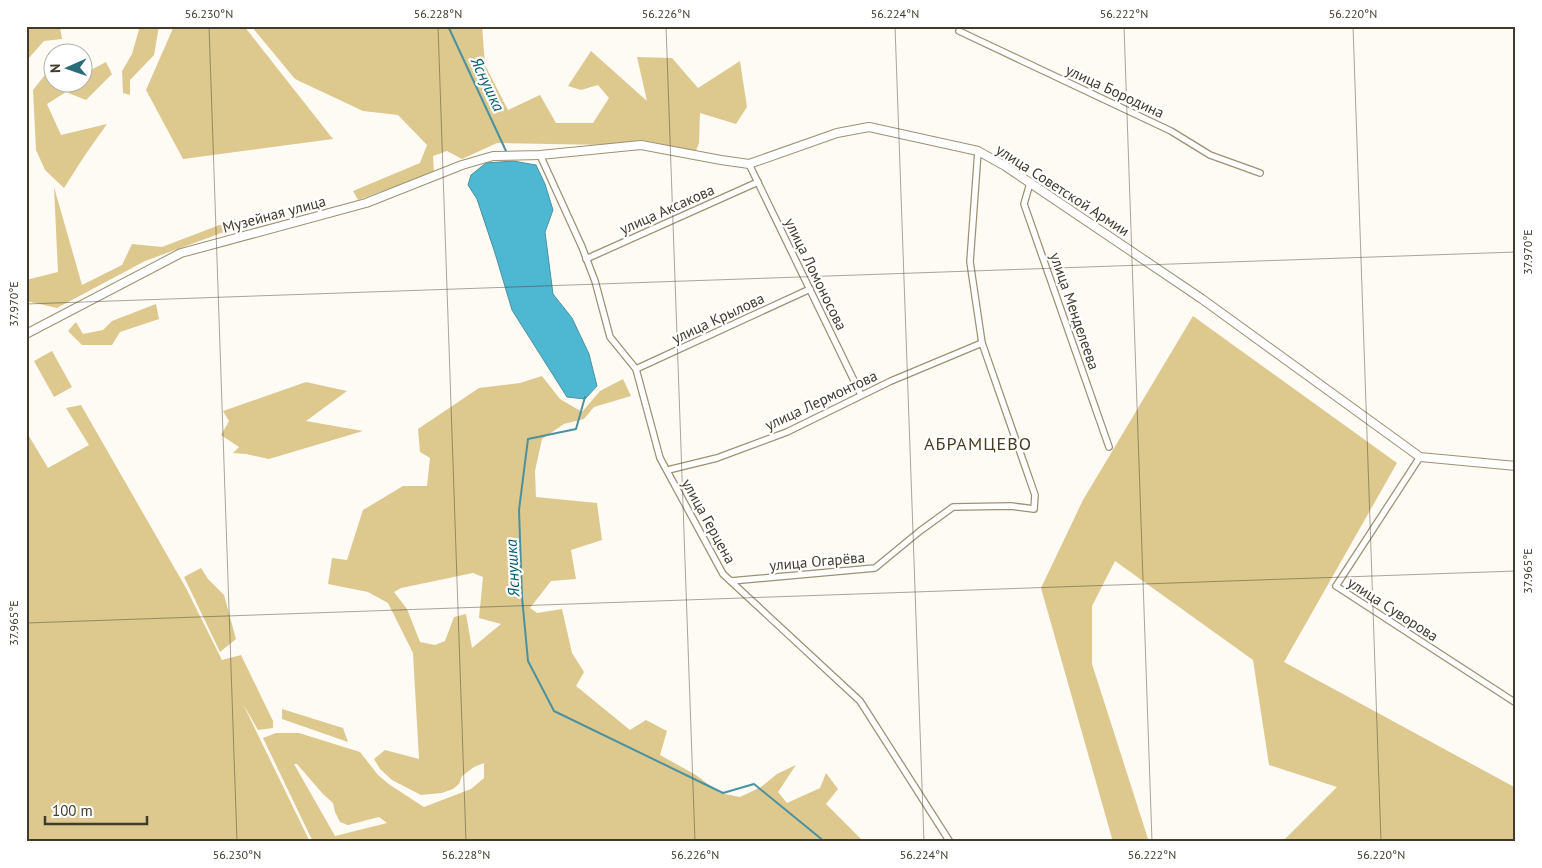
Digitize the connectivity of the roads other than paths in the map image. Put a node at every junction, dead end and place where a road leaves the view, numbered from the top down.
1 (959, 30) dead end
2 (978, 151) junction
3 (540, 155) junction
4 (749, 164) junction
5 (1260, 173) dead end
6 (758, 182) junction
7 (1030, 183) junction
8 (586, 259) junction
9 (810, 289) junction
10 (26, 334) edge
11 (982, 343) junction
12 (636, 369) junction
13 (861, 395) junction
14 (1109, 447) dead end
15 (1420, 457) junction
16 (1516, 466) edge
17 (668, 470) junction
18 (731, 581) junction
19 (1516, 703) edge
20 (950, 842) edge

1 - 5 street, улица Бородина
2 - 4 street, улица Советской Армии
2 - 7 street, улица Советской Армии
2 - 11 street
3 - 4 street, улица Советской Армии
3 - 8 street, улица Герцена
3 - 10 street, Музейная улица
4 - 6 street, улица Ломоносова
6 - 8 street, улица Аксакова
6 - 9 street, улица Ломоносова
7 - 14 street, улица Менделеева
7 - 15 street, улица Советской Армии
8 - 12 street, улица Герцена
9 - 12 street, улица Крылова
9 - 13 street, улица Ломоносова
11 - 13 street, улица Лермонтова
11 - 18 street, улица Огарёва
12 - 17 street, улица Герцена
13 - 17 street, улица Лермонтова
15 - 16 street
15 - 19 street, улица Суворова
17 - 18 street, улица Герцена
18 - 20 street, улица Герцена

